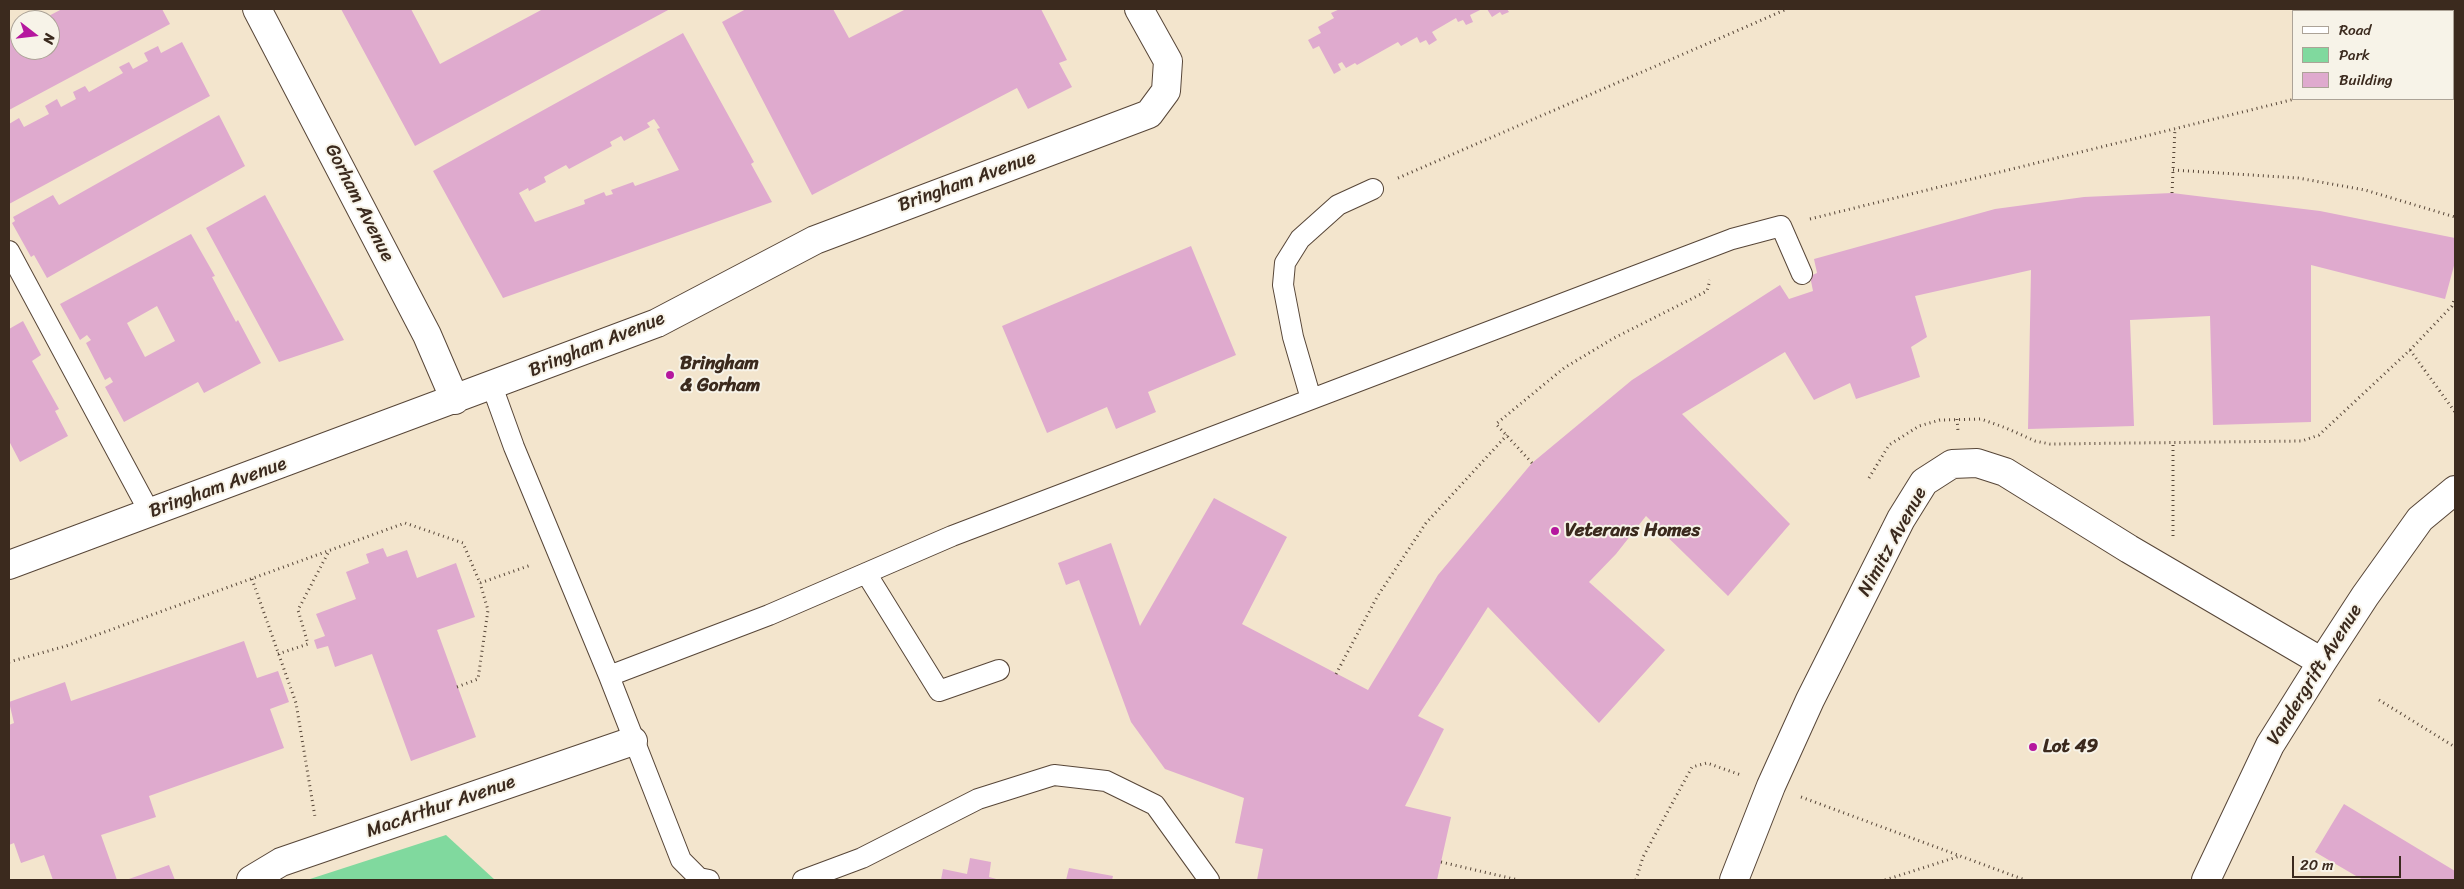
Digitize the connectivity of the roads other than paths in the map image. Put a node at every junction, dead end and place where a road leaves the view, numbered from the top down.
1 (257, 9) edge
2 (1139, 9) edge
3 (1373, 189) road end
4 (9, 251) edge
5 (1802, 274) dead end
6 (492, 386) junction
7 (1311, 399) junction
8 (455, 400) junction
9 (2455, 490) edge
10 (150, 513) junction
11 (9, 565) edge
12 (866, 573) junction
13 (2322, 662) junction
14 (999, 670) dead end
15 (609, 676) junction
16 (633, 741) junction
17 (251, 880) edge
18 (702, 880) edge
19 (802, 880) edge
20 (1209, 880) edge
21 (1734, 880) edge
22 (2206, 880) edge

1 - 8 street, Gorham Avenue
2 - 6 street, Bringham Avenue
3 - 7 lane
4 - 10 lane
5 - 7 lane
6 - 8 street, Bringham Avenue
6 - 15 lane
7 - 12 lane
8 - 10 street, Bringham Avenue
9 - 13 street, Vandergrift Avenue
10 - 11 street, Bringham Avenue
12 - 14 lane
12 - 15 lane
13 - 21 street, Nimitz Avenue
13 - 22 street, Vandergrift Avenue
15 - 16 lane
16 - 17 street, MacArthur Avenue
16 - 18 lane
19 - 20 lane

